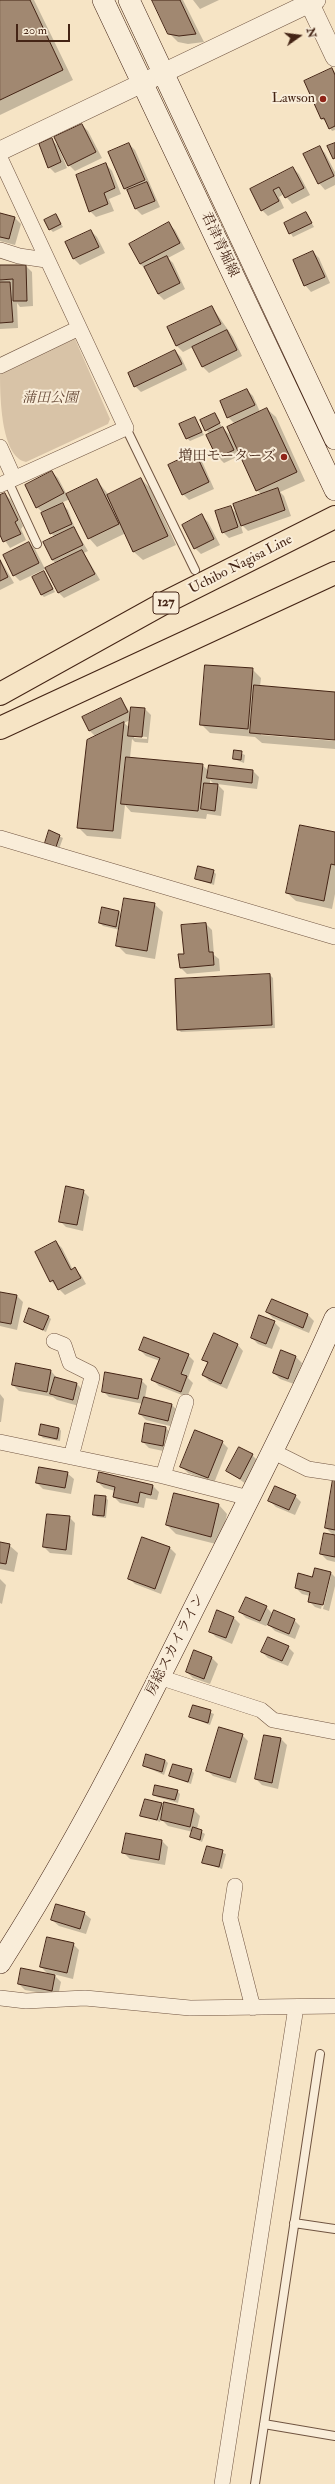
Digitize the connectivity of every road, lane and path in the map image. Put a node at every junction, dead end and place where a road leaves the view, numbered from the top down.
1 (103, 0) edge
2 (129, 0) edge
3 (311, 1) edge
4 (335, 57) edge
5 (164, 72) junction
6 (142, 83) junction
7 (0, 151) edge
8 (0, 158) edge
9 (0, 250) edge
10 (46, 260) junction
11 (79, 328) junction
12 (0, 366) edge
13 (126, 428) junction
14 (335, 439) edge
15 (0, 447) edge
16 (7, 481) edge
17 (335, 490) edge
18 (335, 517) edge
19 (37, 544) dead end
20 (195, 570) dead end
21 (335, 573) edge
22 (0, 694) edge
23 (0, 728) edge
24 (0, 838) edge
25 (335, 937) edge
26 (335, 1318) edge
27 (54, 1340) dead end
28 (186, 1402) dead end
29 (0, 1442) edge
30 (272, 1451) junction
31 (71, 1457) junction
32 (335, 1473) edge
33 (163, 1476) junction
34 (249, 1498) junction
35 (159, 1677) junction
36 (335, 1732) edge
37 (235, 1886) dead end
38 (0, 1963) edge
39 (0, 1998) edge
40 (335, 2006) edge
41 (296, 2007) junction
42 (253, 2008) junction
43 (320, 2054) dead end
44 (294, 2223) junction
45 (335, 2229) edge
46 (264, 2424) junction
47 (335, 2436) edge
48 (222, 2484) edge
49 (255, 2484) edge

1 - 6 main road, 君津青堀線
2 - 5 main road, 君津青堀線
3 - 4 street
3 - 5 street
5 - 6 street
5 - 14 main road, 君津青堀線
6 - 7 street
6 - 17 main road, 君津青堀線
8 - 10 street
9 - 10 street
10 - 11 street
11 - 12 street
11 - 13 street
13 - 16 street
13 - 20 lane
15 - 16 street
16 - 19 lane
18 - 22 highway, Uchibo Nagisa Line / 127
21 - 23 highway
24 - 25 street
26 - 30 main road, 房総スカイライン
27 - 31 street
28 - 33 street
29 - 31 street
30 - 32 street
30 - 34 main road, 房総スカイライン
31 - 33 street
33 - 34 street
34 - 35 main road, 房総スカイライン
35 - 36 street
35 - 38 main road, 房総スカイライン
37 - 42 street
39 - 42 street
40 - 41 street
41 - 42 street
41 - 48 street
43 - 44 lane
44 - 45 lane
44 - 46 lane
46 - 47 lane
46 - 49 lane

